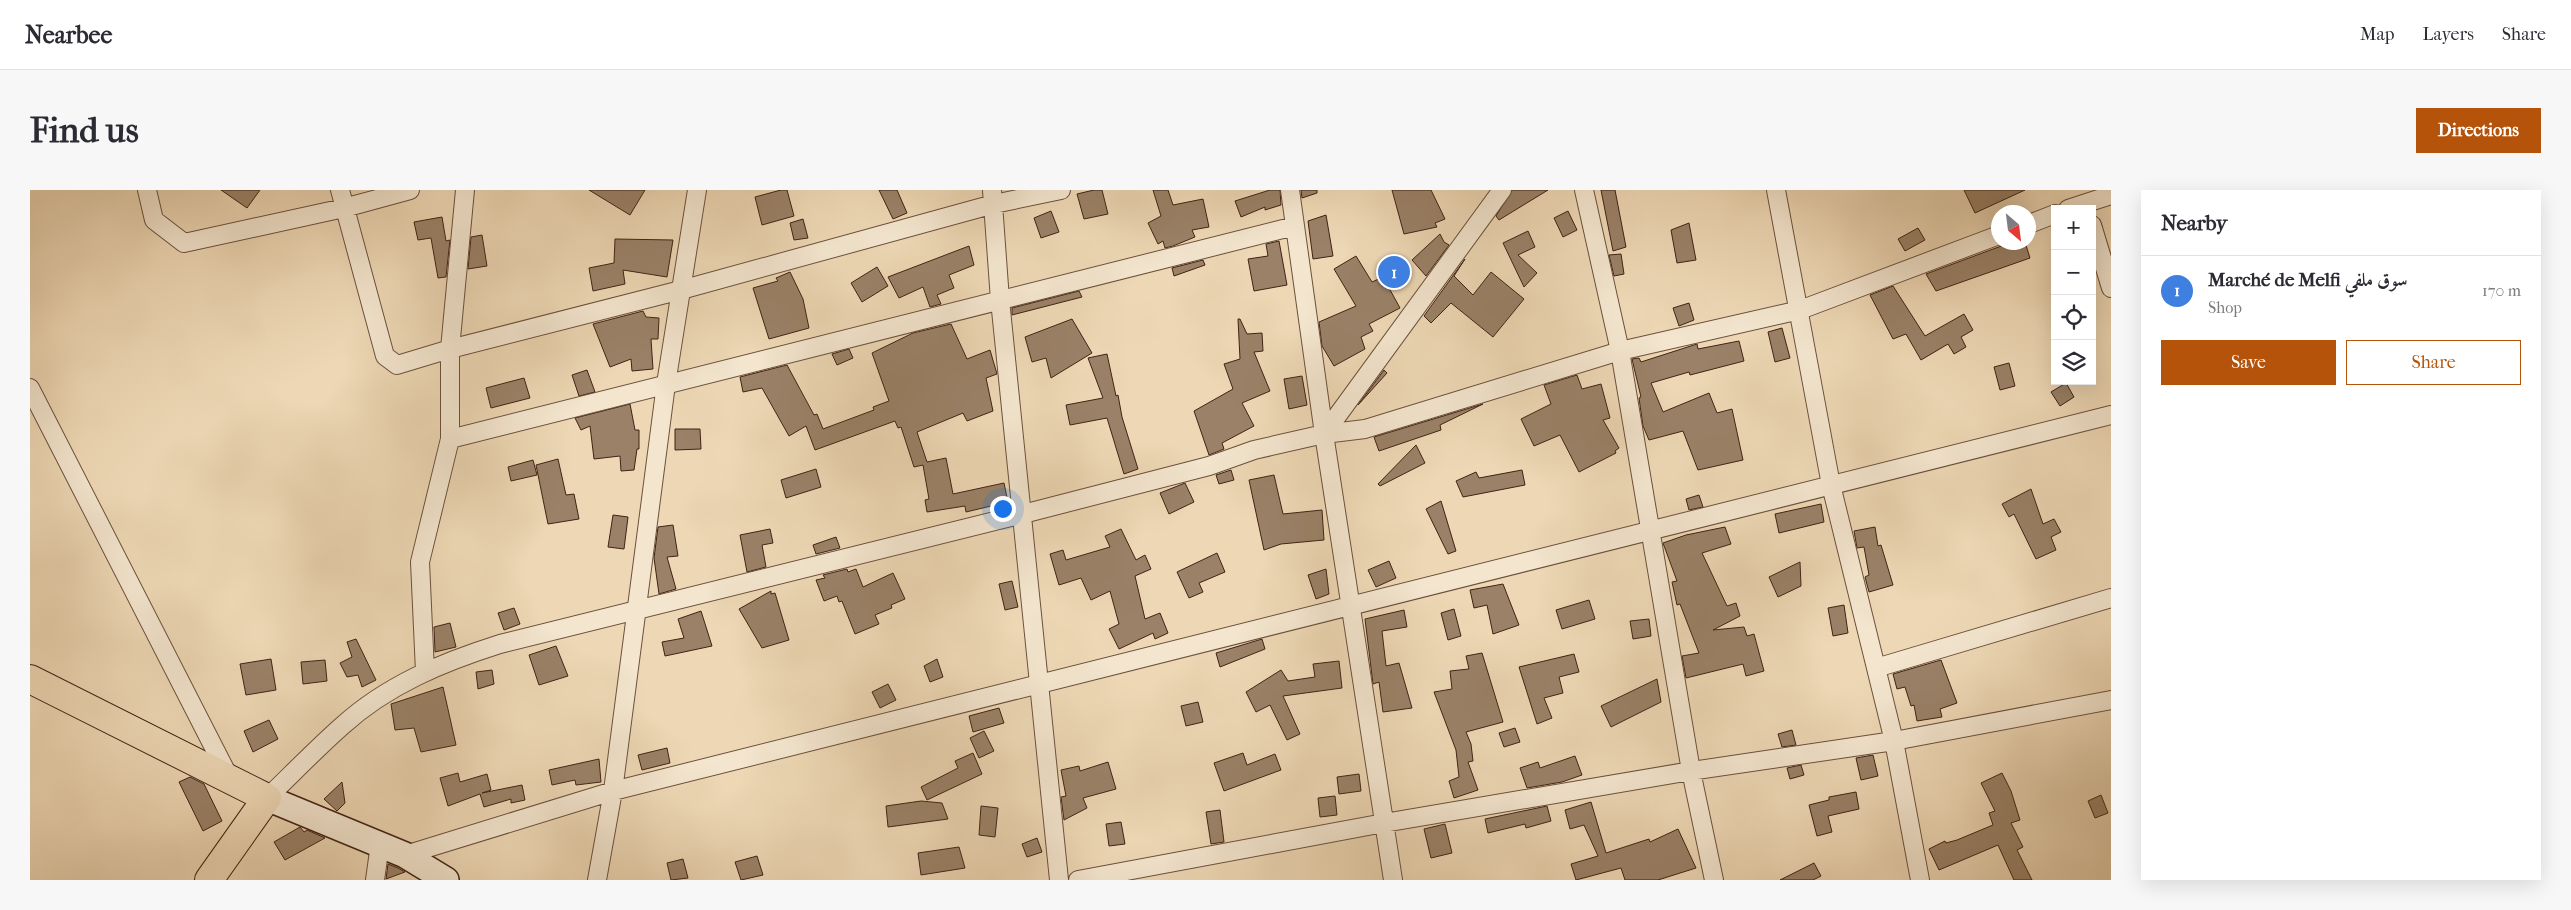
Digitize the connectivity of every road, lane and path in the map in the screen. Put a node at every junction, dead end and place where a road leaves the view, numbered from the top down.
1 (147, 190) edge
2 (340, 190) edge
3 (410, 190) edge
4 (465, 190) edge
5 (697, 190) edge
6 (1060, 190) edge
7 (1290, 190) edge
8 (1502, 190) edge
9 (1584, 190) edge
10 (1776, 190) edge
11 (2111, 195) edge
12 (993, 197) edge
13 (2085, 200) edge
14 (344, 208) junction
15 (2051, 215) edge
16 (2036, 221) edge
17 (1295, 226) junction
18 (1991, 238) edge
19 (2096, 238) edge
20 (2111, 288) edge
21 (682, 290) junction
22 (1000, 300) junction
23 (1800, 310) junction
24 (450, 349) junction
25 (1620, 351) junction
26 (666, 384) junction
27 (30, 388) edge
28 (2111, 414) edge
29 (1324, 434) junction
30 (450, 439) junction
31 (1831, 485) junction
32 (1023, 514) junction
33 (1651, 530) junction
34 (2111, 598) edge
35 (1351, 605) junction
36 (636, 609) junction
37 (1876, 668) junction
38 (425, 672) junction
39 (30, 678) edge
40 (1038, 683) junction
41 (2111, 700) edge
42 (1894, 741) junction
43 (1691, 771) junction
44 (230, 779) junction
45 (612, 791) junction
46 (268, 798) junction
47 (1384, 823) junction
48 (380, 844) junction
49 (405, 855) junction
50 (209, 880) edge
51 (375, 880) edge
52 (446, 880) edge
53 (597, 880) edge
54 (1058, 880) edge
55 (1078, 880) edge
56 (1393, 880) edge
57 (1714, 880) edge
58 (1920, 880) edge

1 - 14 street
2 - 14 street
3 - 14 street
4 - 24 street
5 - 21 street
6 - 12 street
7 - 17 street
8 - 29 street
9 - 25 street
10 - 23 street
11 - 13 street
12 - 21 street
12 - 22 street
14 - 24 street
15 - 16 street
17 - 22 street
17 - 29 street
18 - 23 street
19 - 20 street
21 - 24 street
21 - 26 street
22 - 26 street
22 - 32 street
23 - 25 street
23 - 31 street
24 - 30 street
25 - 29 street
25 - 33 street
26 - 30 street
26 - 36 street
27 - 44 street
28 - 31 street
29 - 32 street
29 - 35 street
30 - 38 street
31 - 33 street
31 - 37 street
32 - 36 street
32 - 40 street
33 - 35 street
33 - 43 street
34 - 37 street
35 - 40 street
35 - 47 street
36 - 38 street
36 - 45 street
37 - 42 street
38 - 46 street
39 - 44 main road
40 - 45 street
40 - 54 street
41 - 42 street
42 - 43 street
42 - 58 street
43 - 47 street
43 - 57 street
44 - 46 main road
45 - 49 street
45 - 53 street
46 - 48 main road
46 - 50 main road
47 - 55 street
47 - 56 street
48 - 49 main road
48 - 51 street
49 - 52 main road

